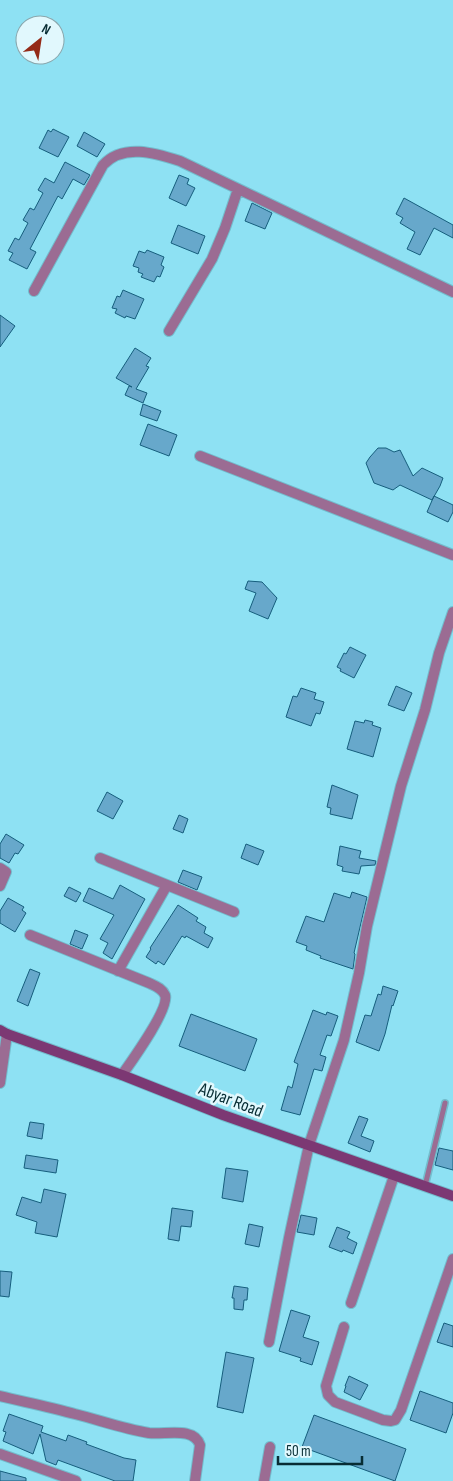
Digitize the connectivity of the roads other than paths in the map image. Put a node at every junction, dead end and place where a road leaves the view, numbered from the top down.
1 (238, 188) junction
2 (34, 291) dead end
3 (453, 292) edge
4 (168, 331) dead end
5 (200, 456) dead end
6 (453, 555) edge
7 (453, 612) edge
8 (100, 858) dead end
9 (0, 868) edge
10 (167, 885) junction
11 (0, 886) edge
12 (234, 912) dead end
13 (30, 935) dead end
14 (118, 971) junction
15 (3, 1032) edge
16 (122, 1075) junction
17 (0, 1083) edge
18 (445, 1102) dead end
19 (309, 1146) junction
20 (394, 1176) junction
21 (425, 1186) junction
22 (453, 1196) edge
23 (453, 1259) edge
24 (351, 1304) dead end
25 (344, 1327) dead end
26 (269, 1342) dead end
27 (0, 1396) edge
28 (270, 1447) dead end
29 (0, 1454) edge
30 (76, 1481) edge
31 (195, 1481) edge
32 (264, 1481) edge

1 - 2 street
1 - 3 street
1 - 4 street
5 - 6 street
7 - 19 street
8 - 10 street
9 - 11 street
10 - 12 street
10 - 14 street
13 - 14 street
14 - 16 street
15 - 16 main road, Abyar Road
15 - 17 street
16 - 19 main road, Abyar Road
18 - 21 lane
19 - 20 main road, Abyar Road
19 - 26 street
20 - 21 main road, Abyar Road
20 - 24 street
21 - 22 main road, Abyar Road
23 - 25 street
27 - 31 street
28 - 32 street
29 - 30 street

